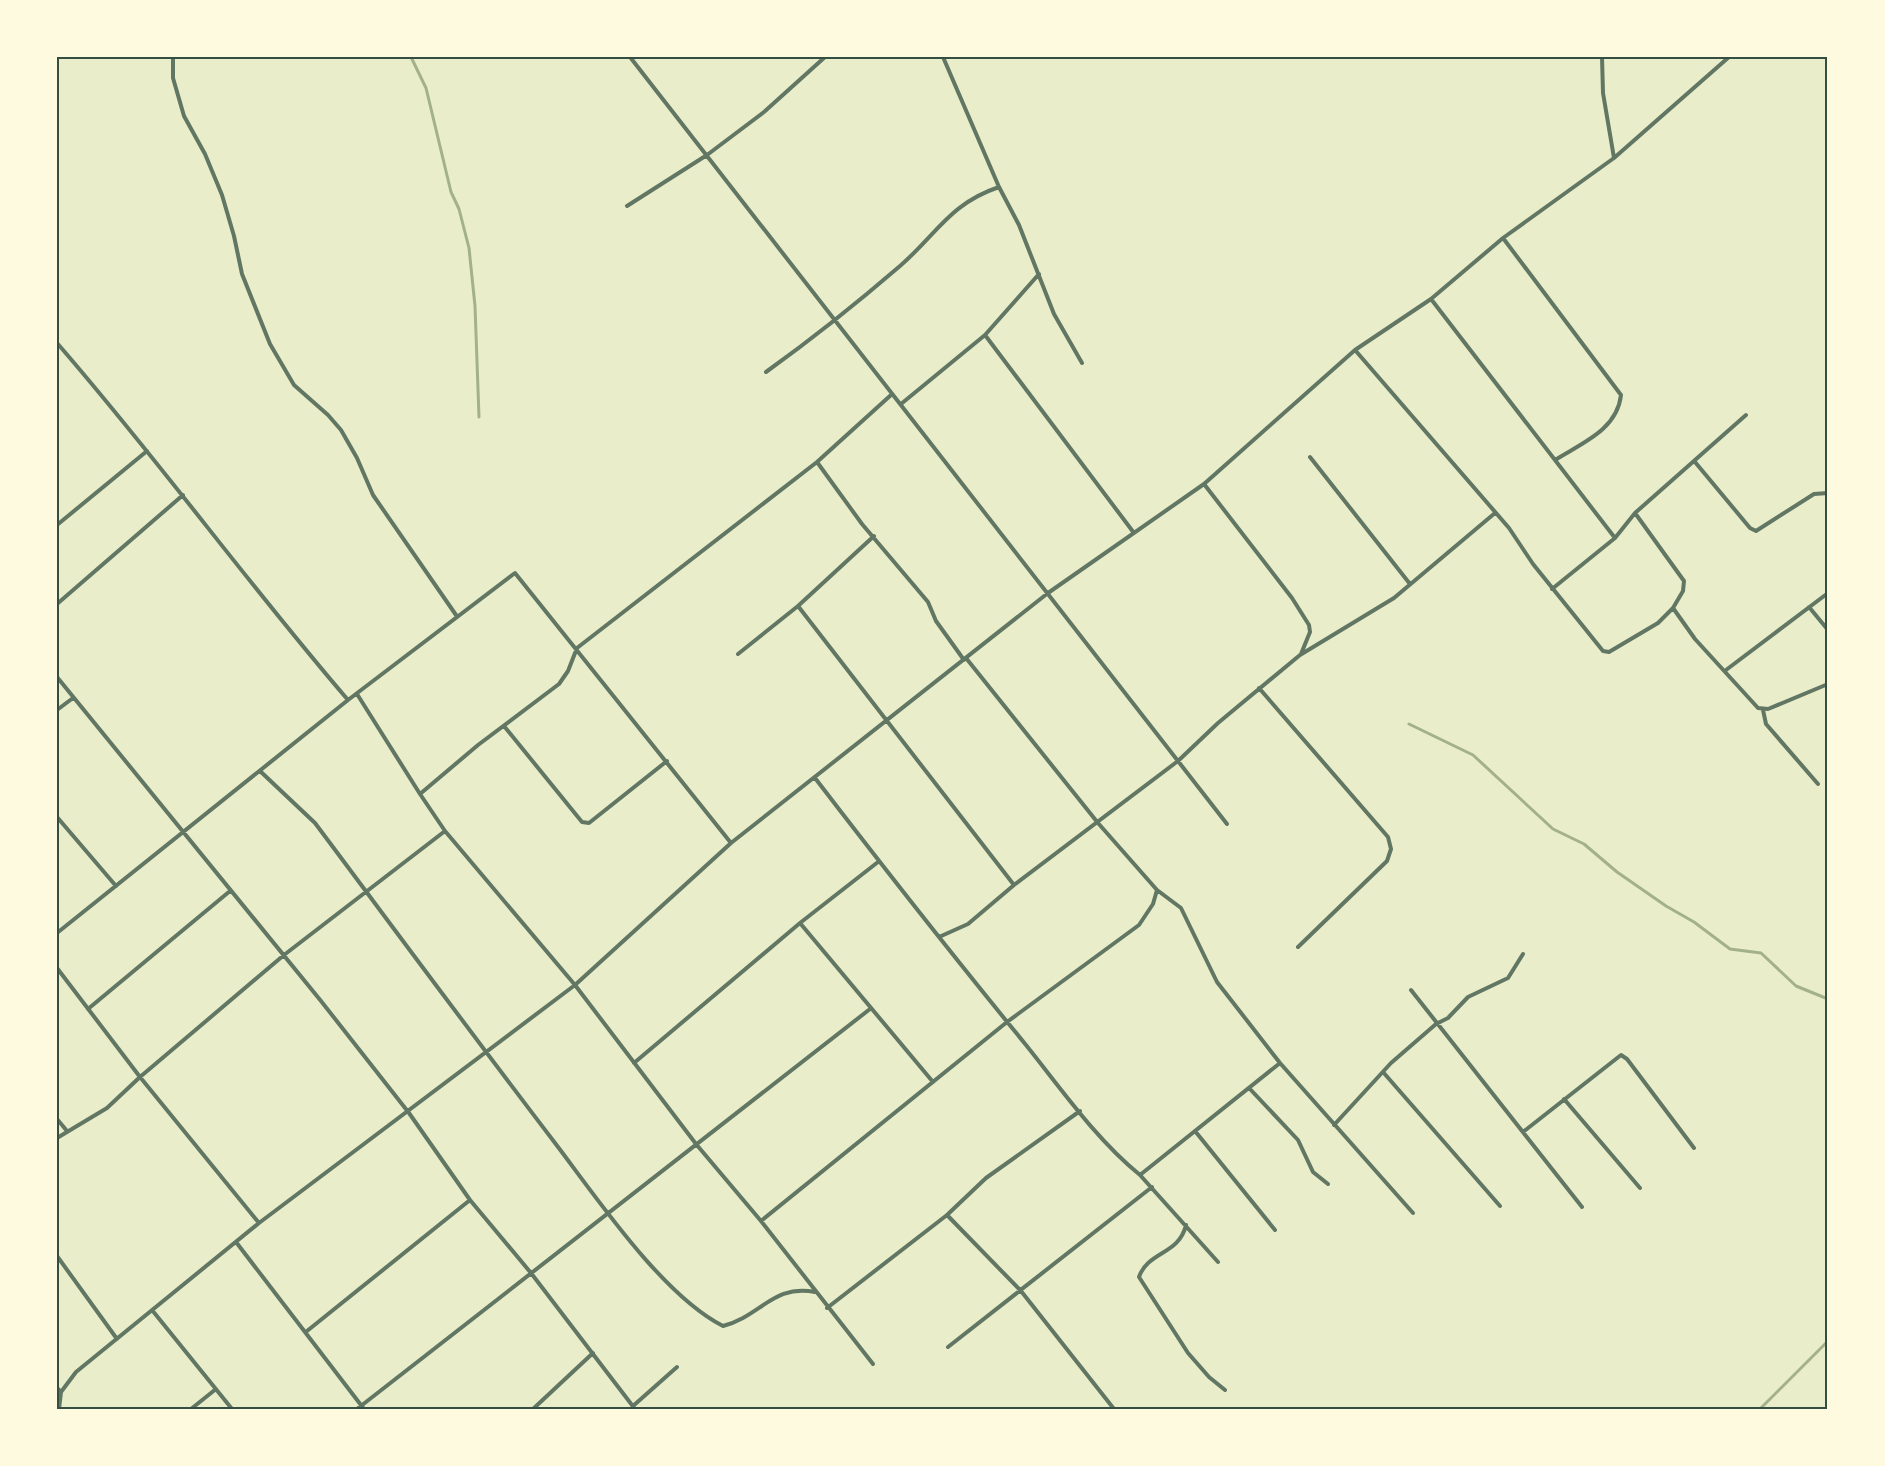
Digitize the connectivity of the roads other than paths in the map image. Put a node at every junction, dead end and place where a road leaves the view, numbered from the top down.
1 (173, 57) edge
2 (630, 57) edge
3 (825, 57) edge
4 (943, 57) edge
5 (1602, 57) edge
6 (1729, 57) edge
7 (707, 155) junction
8 (1614, 158) junction
9 (999, 187) junction
10 (627, 206) dead end
11 (1503, 238) junction
12 (1039, 274) junction
13 (1431, 299) junction
14 (834, 318) junction
15 (985, 335) junction
16 (57, 344) edge
17 (1355, 350) junction
18 (1082, 363) dead end
19 (766, 372) dead end
20 (891, 394) junction
21 (901, 404) junction
22 (1746, 415) dead end
23 (147, 451) junction
24 (1310, 457) dead end
25 (1555, 460) junction
26 (817, 462) junction
27 (1695, 462) junction
28 (1204, 484) junction
29 (1828, 493) edge
30 (183, 495) junction
31 (1495, 513) junction
32 (1635, 513) junction
33 (57, 525) edge
34 (1134, 533) junction
35 (874, 536) junction
36 (1615, 538) junction
37 (1410, 584) junction
38 (1552, 589) junction
39 (1828, 592) edge
40 (1048, 593) junction
41 (57, 604) edge
42 (798, 606) junction
43 (1809, 607) junction
44 (1673, 608) junction
45 (456, 615) junction
46 (1828, 630) edge
47 (577, 648) junction
48 (738, 654) dead end
49 (1300, 655) junction
50 (965, 659) junction
51 (1726, 670) junction
52 (57, 677) edge
53 (1828, 684) edge
54 (1259, 688) junction
55 (357, 694) junction
56 (73, 698) junction
57 (348, 700) junction
58 (57, 710) edge
59 (1763, 710) junction
60 (887, 722) junction
61 (504, 726) junction
62 (1178, 760) junction
63 (667, 761) junction
64 (260, 771) junction
65 (815, 778) junction
66 (1818, 784) dead end
67 (420, 794) junction
68 (57, 817) edge
69 (1098, 823) junction
70 (1227, 824) dead end
71 (445, 831) junction
72 (182, 833) junction
73 (731, 843) junction
74 (879, 862) junction
75 (1014, 885) junction
76 (116, 886) junction
77 (1157, 890) junction
78 (230, 891) junction
79 (367, 892) junction
80 (800, 923) junction
81 (57, 933) edge
82 (939, 937) junction
83 (1298, 948) dead end
84 (1523, 954) dead end
85 (284, 955) junction
86 (57, 968) edge
87 (575, 985) junction
88 (1411, 990) dead end
89 (88, 1009) junction
90 (870, 1009) junction
91 (1007, 1022) junction
92 (1436, 1024) junction
93 (486, 1052) junction
94 (634, 1063) junction
95 (1280, 1063) junction
96 (1383, 1072) junction
97 (140, 1077) junction
98 (933, 1082) junction
99 (1250, 1089) junction
100 (1564, 1099) junction
101 (1080, 1111) junction
102 (409, 1113) junction
103 (57, 1119) edge
104 (1334, 1125) junction
105 (67, 1131) junction
106 (1195, 1131) junction
107 (1522, 1132) junction
108 (57, 1138) edge
109 (696, 1144) junction
110 (1694, 1148) dead end
111 (1140, 1175) junction
112 (1329, 1184) dead end
113 (1152, 1187) junction
114 (1640, 1188) dead end
115 (470, 1200) junction
116 (1500, 1206) dead end
117 (1582, 1207) dead end
118 (608, 1212) junction
119 (1413, 1213) dead end
120 (947, 1215) junction
121 (760, 1221) junction
122 (259, 1223) junction
123 (1186, 1225) junction
124 (1275, 1230) dead end
125 (236, 1242) junction
126 (57, 1256) edge
127 (1218, 1262) dead end
128 (531, 1273) junction
129 (1021, 1291) junction
130 (816, 1293) junction
131 (827, 1308) junction
132 (152, 1310) junction
133 (307, 1331) junction
134 (117, 1339) junction
135 (948, 1347) dead end
136 (593, 1353) junction
137 (873, 1364) dead end
138 (677, 1367) dead end
139 (57, 1388) edge
140 (216, 1389) junction
141 (1225, 1390) dead end
142 (62, 1392) junction
143 (634, 1407) edge
144 (361, 1408) edge
145 (59, 1409) edge
146 (191, 1409) edge
147 (232, 1409) edge
148 (533, 1409) edge
149 (1114, 1409) edge

1 - 45 street
2 - 7 street
3 - 7 street
4 - 9 street
5 - 8 street
6 - 8 street
7 - 10 street
7 - 14 street
8 - 11 street
9 - 12 street
9 - 14 street
11 - 13 street
11 - 25 street
12 - 15 street
12 - 18 street
13 - 17 street
13 - 25 street
14 - 19 street
14 - 20 street
15 - 21 street
15 - 34 street
16 - 23 street
17 - 28 street
17 - 31 street
20 - 21 street
20 - 26 street
21 - 40 street
22 - 27 street
23 - 30 street
23 - 33 street
24 - 37 street
25 - 36 street
26 - 35 street
26 - 47 street
27 - 29 street
27 - 32 street
28 - 34 street
28 - 49 street
30 - 41 street
30 - 57 street
31 - 37 street
31 - 38 street
32 - 36 street
32 - 44 street
34 - 40 street
35 - 42 street
35 - 50 street
36 - 38 street
37 - 49 street
38 - 44 street
39 - 43 street
40 - 50 street
40 - 62 street
42 - 48 street
42 - 60 street
43 - 46 street
43 - 51 street
44 - 51 street
45 - 47 street
45 - 55 street
47 - 61 street
47 - 63 street
49 - 54 street
50 - 60 street
50 - 69 street
51 - 59 street
52 - 56 street
53 - 59 street
54 - 62 street
54 - 83 street
55 - 57 street
55 - 67 street
56 - 58 street
56 - 72 street
57 - 64 street
59 - 66 street
60 - 65 street
60 - 75 street
61 - 63 street
61 - 67 street
62 - 69 street
62 - 70 street
63 - 73 street
64 - 72 street
64 - 79 street
65 - 73 street
65 - 74 street
67 - 71 street
68 - 76 street
69 - 75 street
69 - 77 street
71 - 79 street
71 - 87 street
72 - 76 street
72 - 78 street
73 - 87 street
74 - 80 street
74 - 82 street
75 - 82 street
76 - 81 street
77 - 91 street
77 - 95 street
78 - 85 street
78 - 89 street
79 - 85 street
79 - 93 street
80 - 90 street
80 - 94 street
82 - 91 street
84 - 92 street
85 - 97 street
85 - 102 street
86 - 89 street
87 - 93 street
87 - 94 street
88 - 92 street
89 - 97 street
90 - 98 street
90 - 109 street
91 - 98 street
91 - 101 street
92 - 96 street
92 - 107 street
93 - 102 street
93 - 118 street
94 - 109 street
95 - 99 street
95 - 104 street
96 - 104 street
96 - 116 street
97 - 105 street
97 - 122 street
98 - 121 street
99 - 106 street
99 - 112 street
100 - 107 street
100 - 110 street
100 - 114 street
101 - 111 street
101 - 120 street
102 - 115 street
102 - 122 street
103 - 105 street
104 - 119 street
105 - 108 street
106 - 111 street
106 - 124 street
107 - 117 street
109 - 118 street
109 - 121 street
111 - 113 street
113 - 123 street
113 - 129 street
115 - 128 street
115 - 133 street
118 - 128 street
118 - 130 street
120 - 129 street
120 - 131 street
121 - 130 street
122 - 125 street
123 - 127 street
123 - 141 street
125 - 132 street
125 - 133 street
126 - 134 street
128 - 136 street
128 - 144 street
129 - 135 street
129 - 149 street
130 - 131 street
131 - 137 street
132 - 134 street
132 - 140 street
133 - 144 street
134 - 142 street
136 - 143 street
136 - 148 street
138 - 143 street
139 - 142 street
140 - 146 street
140 - 147 street
142 - 145 street

